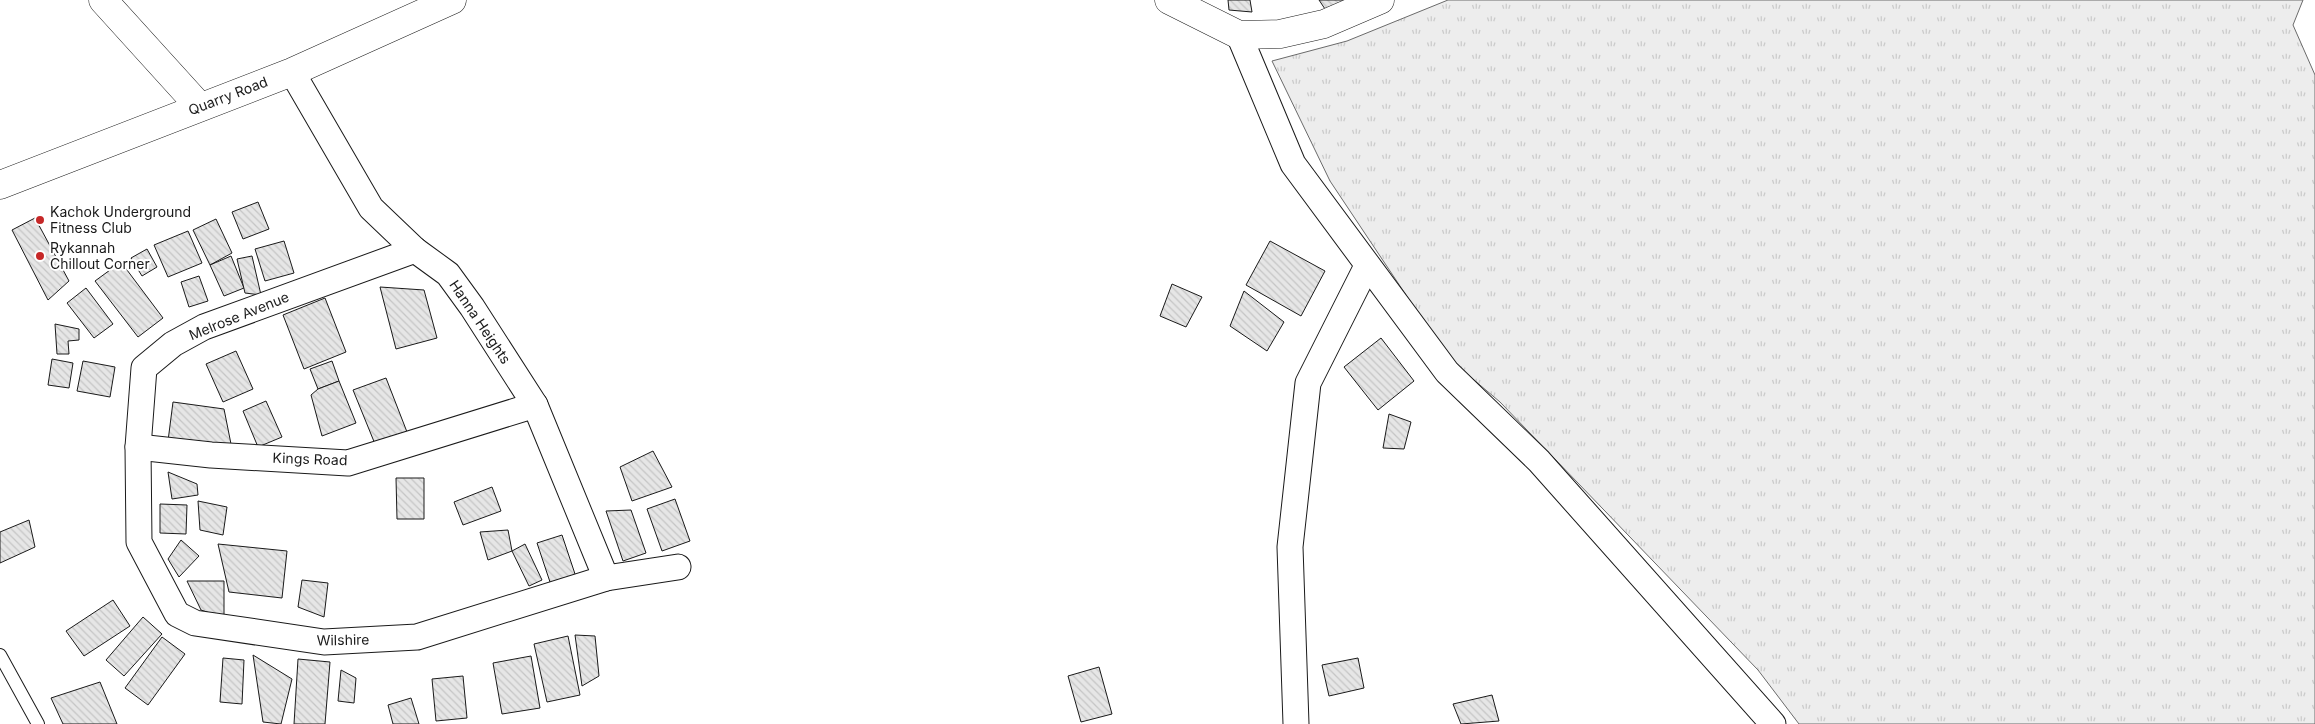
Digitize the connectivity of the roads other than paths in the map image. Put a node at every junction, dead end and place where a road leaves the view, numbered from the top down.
1 (103, 0) edge
2 (452, 0) edge
3 (1169, 0) edge
4 (1380, 0) edge
5 (1239, 35) junction
6 (292, 72) junction
7 (200, 107) junction
8 (0, 185) edge
9 (415, 250) junction
10 (1367, 266) junction
11 (535, 406) junction
12 (138, 447) junction
13 (678, 567) dead end
14 (606, 578) junction
15 (0, 655) edge
16 (38, 724) edge
17 (1296, 724) edge
18 (1773, 724) edge

1 - 7 street
2 - 6 street, Quarry Road
3 - 5 street
4 - 5 street
5 - 10 street
6 - 7 street, Quarry Road
6 - 9 street, Hanna Heights
7 - 8 street, Quarry Road
9 - 11 street, Hanna Heights
9 - 12 street, Melrose Avenue
10 - 17 street
10 - 18 street
11 - 12 street, Kings Road
11 - 14 street, Hanna Heights
12 - 14 street, Wilshire
13 - 14 street, Wilshire
15 - 16 lane

